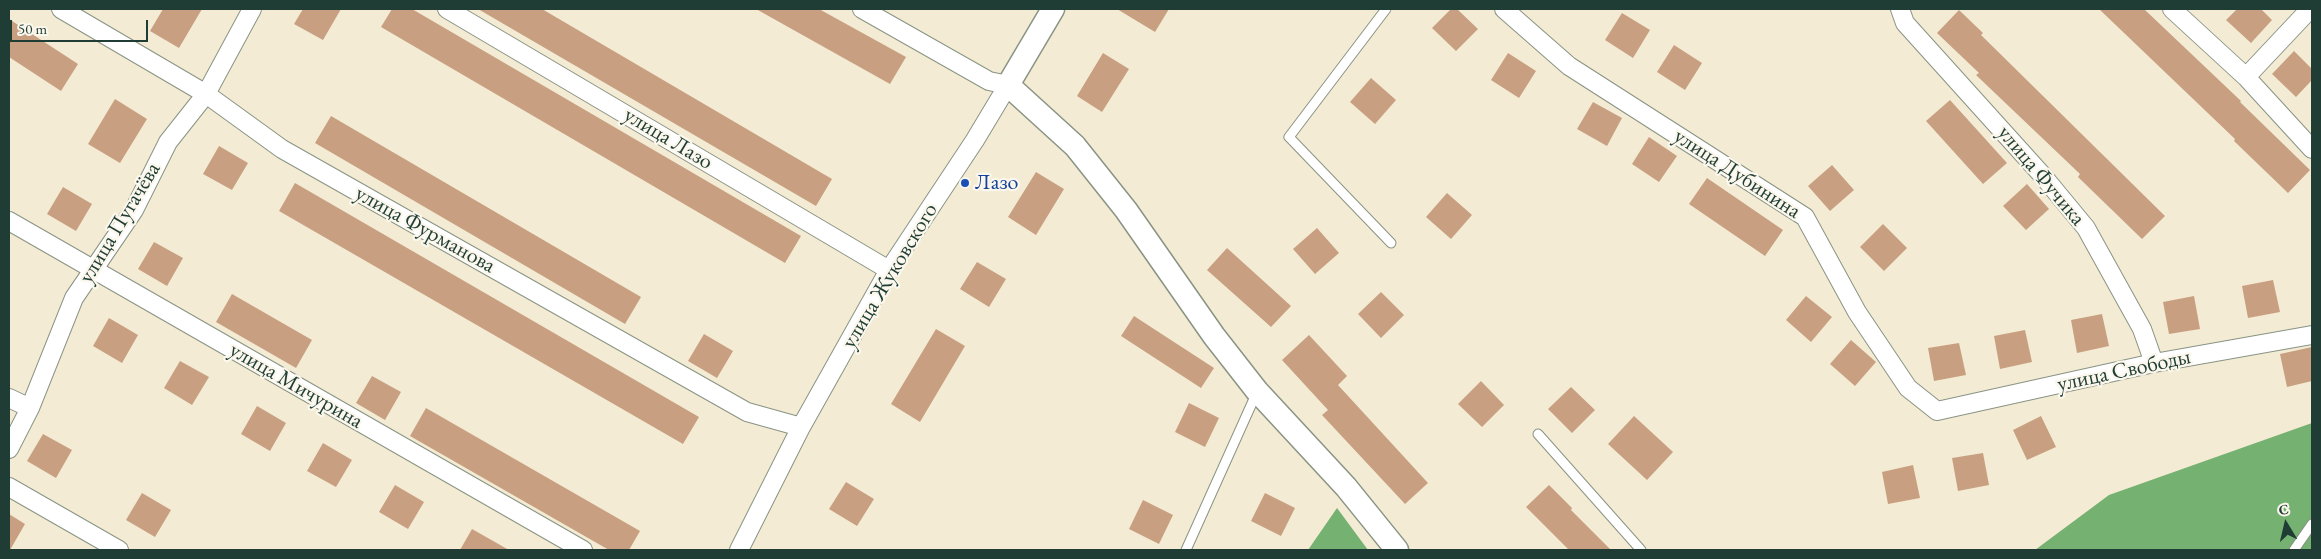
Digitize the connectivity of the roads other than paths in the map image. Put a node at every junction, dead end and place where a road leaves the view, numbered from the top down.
1 (61, 9) edge
2 (252, 9) edge
3 (447, 9) edge
4 (862, 9) edge
5 (1053, 9) edge
6 (1386, 9) edge
7 (1504, 9) edge
8 (1900, 9) edge
9 (2172, 9) edge
10 (2310, 9) edge
11 (2246, 77) junction
12 (1008, 85) junction
13 (206, 94) junction
14 (2312, 149) edge
15 (9, 221) edge
16 (1391, 243) dead end
17 (93, 270) junction
18 (889, 270) junction
19 (2312, 335) edge
20 (2154, 363) junction
21 (1257, 392) junction
22 (9, 398) edge
23 (30, 408) junction
24 (1937, 411) joint
25 (801, 427) junction
26 (1538, 434) dead end
27 (9, 450) edge
28 (9, 487) edge
29 (2312, 524) edge
30 (119, 550) edge
31 (583, 550) edge
32 (739, 550) edge
33 (1186, 550) edge
34 (1397, 550) edge
35 (1641, 550) edge
36 (2294, 550) edge

1 - 13 street, улица Фурманова
2 - 13 street, улица Пугачёва
3 - 18 street, улица Лазо
4 - 12 street
5 - 12 street, улица Жуковского
6 - 16 lane
7 - 24 street, улица Дубинина
8 - 20 street, улица Фучика
9 - 11 street
10 - 11 street
11 - 14 street
12 - 18 street, улица Жуковского
12 - 21 street
13 - 17 street, улица Пугачёва
13 - 25 street, улица Фурманова
15 - 17 street, улица Мичурина
17 - 23 street, улица Пугачёва
17 - 31 street, улица Мичурина
18 - 25 street, улица Жуковского
19 - 20 street, улица Свободы
20 - 24 street, улица Свободы
21 - 33 lane
21 - 34 street
22 - 23 street
23 - 27 street, улица Пугачёва
25 - 32 street, улица Жуковского
26 - 35 lane
28 - 30 street
29 - 36 lane

